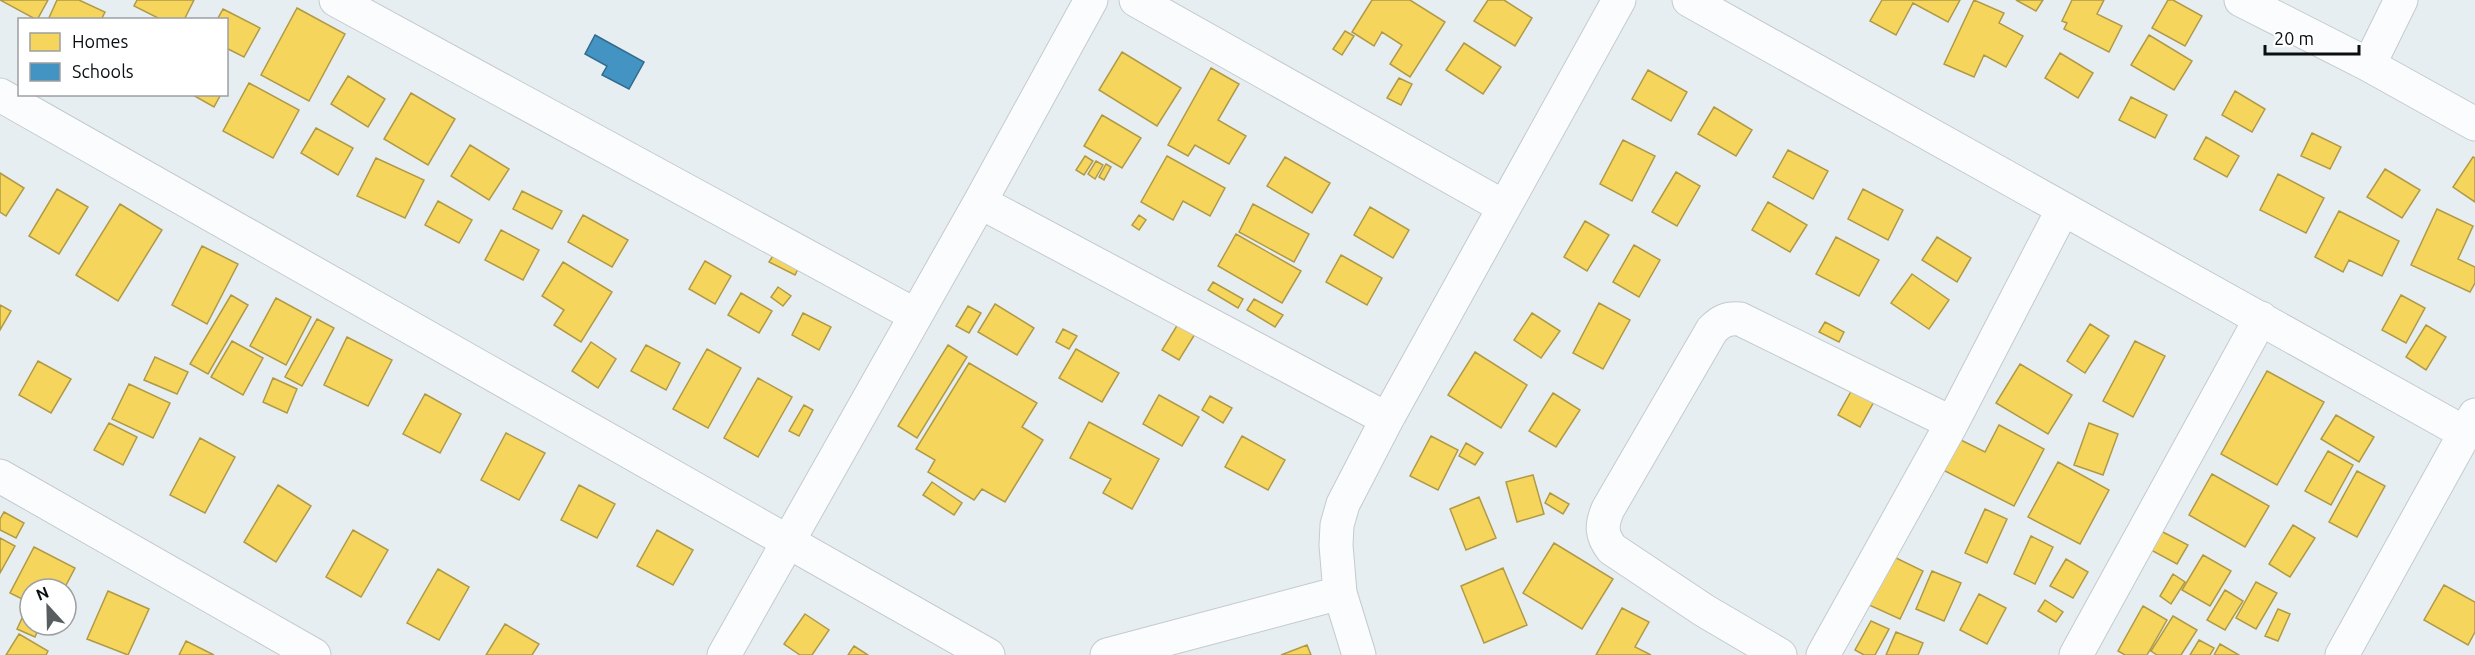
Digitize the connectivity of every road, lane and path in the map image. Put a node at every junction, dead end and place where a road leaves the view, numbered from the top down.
1 (336, 0) edge
2 (1091, 0) edge
3 (1136, 0) edge
4 (1619, 0) edge
5 (1689, 0) edge
6 (2241, 0) edge
7 (2401, 0) edge
8 (1736, 11) edge
9 (2369, 65) junction
10 (0, 95) edge
11 (2475, 124) edge
12 (980, 202) junction
13 (1504, 207) junction
14 (2063, 209) junction
15 (915, 315) junction
16 (2261, 318) junction
17 (1387, 419) junction
18 (1952, 423) junction
19 (2470, 424) edge
20 (0, 476) edge
21 (789, 542) junction
22 (1340, 593) junction
23 (314, 655) edge
24 (724, 655) edge
25 (988, 655) edge
26 (1107, 655) edge
27 (1359, 655) edge
28 (1780, 655) edge
29 (1823, 655) edge
30 (2076, 655) edge
31 (2342, 655) edge

1 - 15 street
2 - 12 street
3 - 13 street
4 - 13 street
5 - 8 street
6 - 9 street
7 - 9 street
8 - 14 street
9 - 11 street
10 - 21 street
12 - 15 street
12 - 17 street
13 - 17 street
14 - 16 street
14 - 18 street
15 - 21 street
16 - 19 street
16 - 30 street
17 - 22 street
18 - 28 street
18 - 29 street
19 - 31 street
20 - 23 street
21 - 24 street
21 - 25 street
22 - 26 street
22 - 27 street

